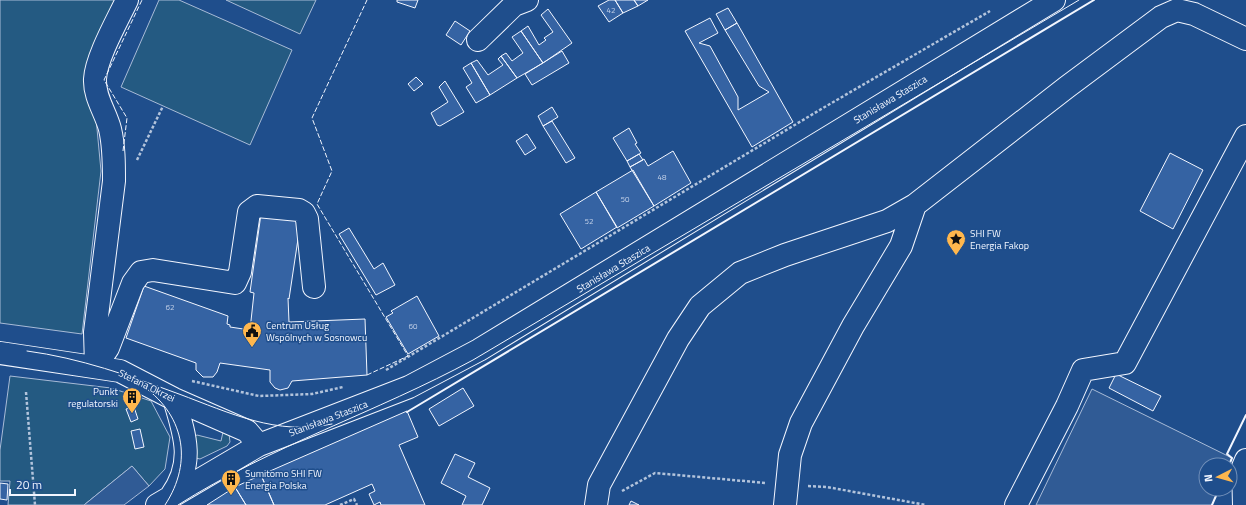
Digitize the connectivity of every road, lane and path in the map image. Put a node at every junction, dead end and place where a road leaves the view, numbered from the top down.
1 (127, 0) edge
2 (527, 0) edge
3 (1054, 0) edge
4 (994, 11) dead end
5 (1246, 39) edge
6 (478, 40) dead end
7 (1246, 136) edge
8 (915, 205) junction
9 (314, 287) dead end
10 (0, 353) edge
11 (96, 366) junction
12 (383, 372) dead end
13 (187, 379) dead end
14 (347, 386) dead end
15 (26, 392) dead end
16 (174, 399) junction
17 (259, 445) junction
18 (1246, 460) edge
19 (621, 491) dead end
20 (786, 495) edge
21 (164, 500) edge
22 (35, 505) edge
23 (340, 505) edge
24 (357, 505) edge
25 (596, 505) edge
26 (926, 505) edge
27 (1016, 505) edge
28 (1244, 505) edge

1 - 11 street
2 - 6 street
3 - 17 street, Stanisława Staszica
4 - 12 path
5 - 8 street
7 - 27 street
8 - 20 street
8 - 25 street
9 - 11 street
10 - 11 street, Stefana Okrzei
11 - 16 street, Stefana Okrzei
13 - 14 path
15 - 22 path
16 - 17 street, Stefana Okrzei
16 - 21 street
17 - 21 street, Stanisława Staszica
18 - 28 street
19 - 20 path
20 - 26 path
23 - 24 path

